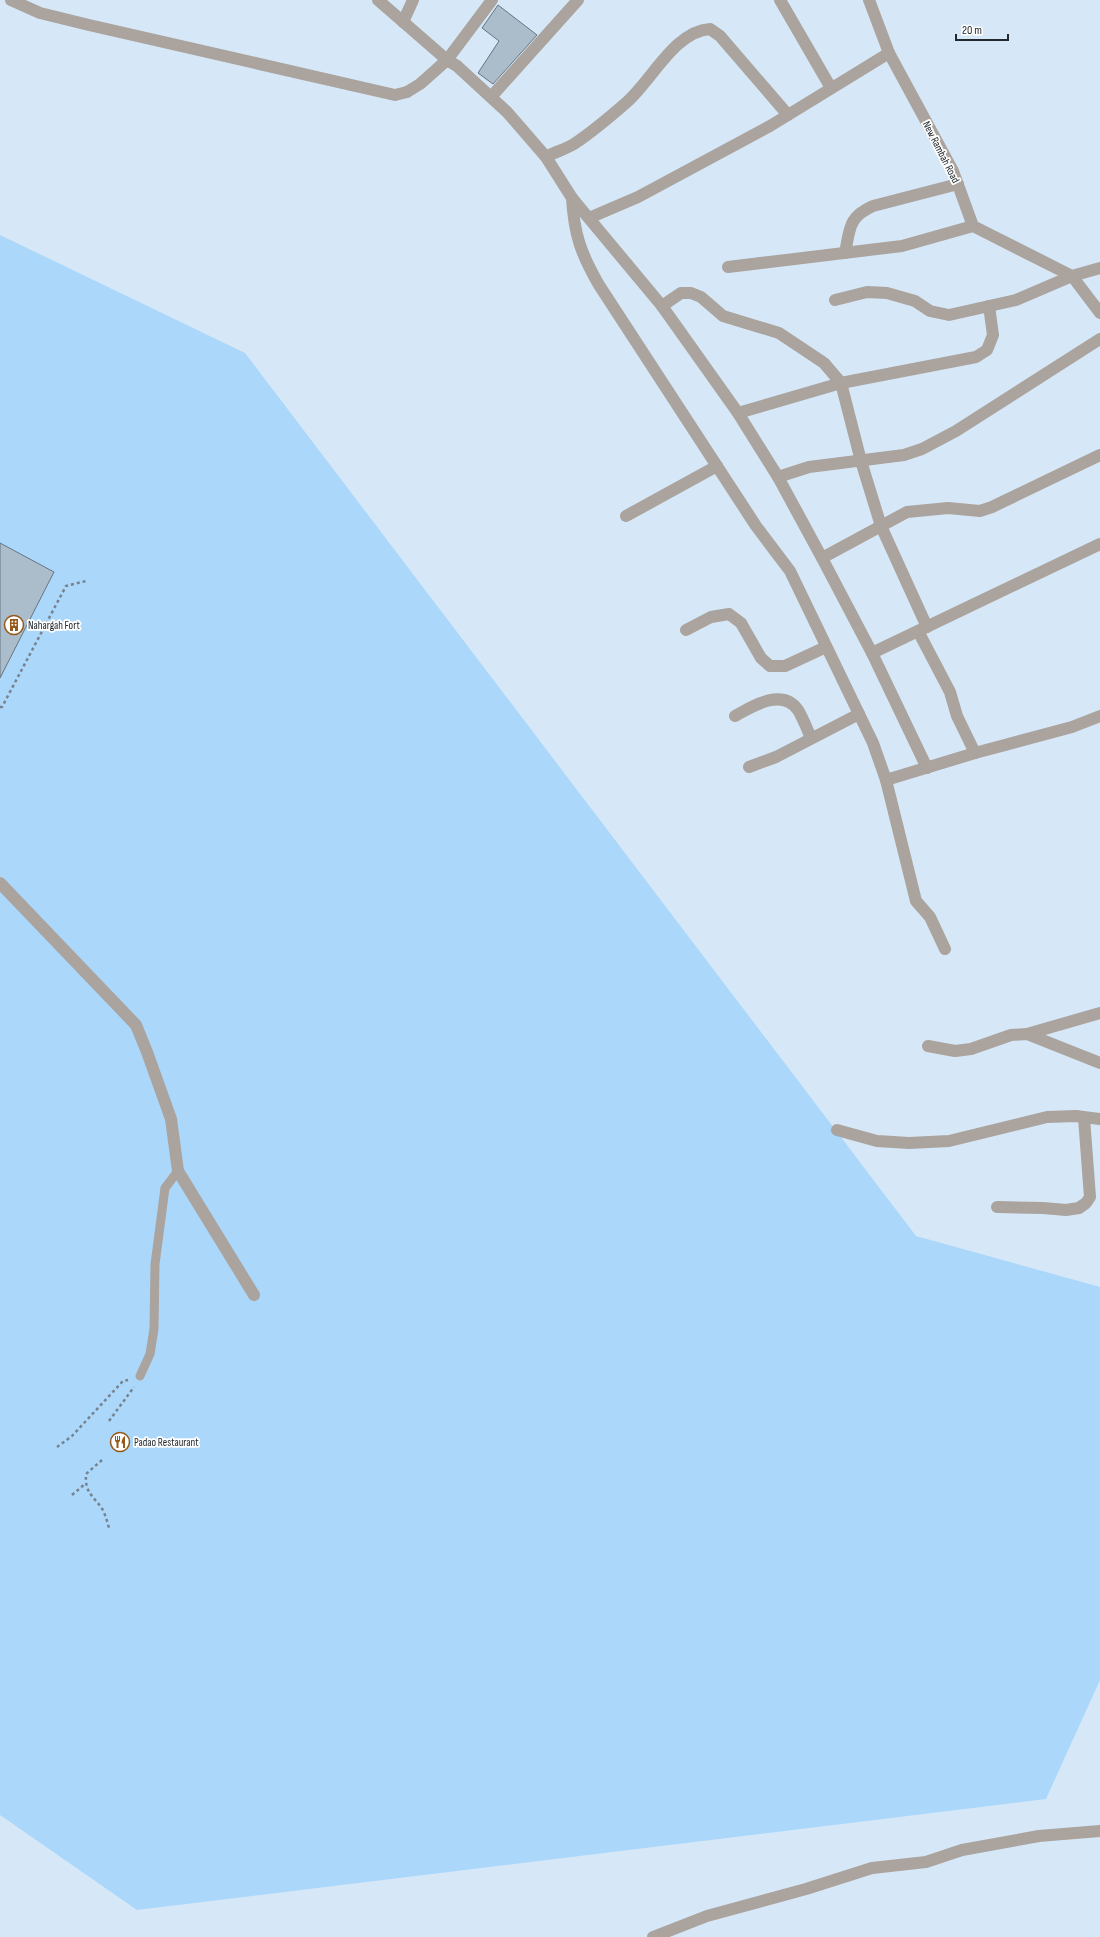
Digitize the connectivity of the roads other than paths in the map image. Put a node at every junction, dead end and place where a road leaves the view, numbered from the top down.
1 (11, 0) edge
2 (378, 0) edge
3 (413, 0) edge
4 (492, 0) edge
5 (578, 0) edge
6 (780, 0) edge
7 (869, 0) edge
8 (403, 22) junction
9 (888, 54) junction
10 (447, 60) junction
11 (831, 88) junction
12 (491, 97) junction
13 (788, 115) junction
14 (546, 157) junction
15 (958, 184) junction
16 (572, 198) junction
17 (589, 218) junction
18 (973, 226) junction
19 (845, 253) junction
20 (728, 266) dead end
21 (1100, 268) edge
22 (1072, 276) junction
23 (835, 300) dead end
24 (662, 306) junction
25 (989, 306) junction
26 (1100, 313) edge
27 (1100, 339) edge
28 (841, 383) junction
29 (738, 413) junction
30 (1100, 455) edge
31 (861, 461) junction
32 (717, 466) junction
33 (778, 477) junction
34 (626, 516) dead end
35 (881, 526) junction
36 (1100, 544) edge
37 (822, 558) junction
38 (923, 629) junction
39 (686, 630) dead end
40 (826, 647) junction
41 (872, 653) junction
42 (859, 714) junction
43 (735, 716) dead end
44 (1100, 716) edge
45 (811, 738) junction
46 (975, 753) junction
47 (748, 767) dead end
48 (927, 768) junction
49 (886, 780) junction
50 (0, 883) edge
51 (945, 949) dead end
52 (1100, 1013) edge
53 (1027, 1034) junction
54 (928, 1046) dead end
55 (1100, 1063) edge
56 (1084, 1118) junction
57 (1100, 1119) edge
58 (837, 1130) dead end
59 (178, 1170) junction
60 (997, 1207) dead end
61 (254, 1295) dead end
62 (140, 1376) road end
63 (1100, 1831) edge
64 (653, 1937) edge

1 - 10 street
2 - 8 street
3 - 8 street
4 - 10 street
5 - 12 street
6 - 11 street
7 - 9 street, New Rambah Road
8 - 10 street
9 - 11 street
9 - 15 street, New Rambah Road
10 - 12 street
11 - 13 street
12 - 14 street
13 - 14 street
13 - 17 street
14 - 16 street
15 - 18 street, New Rambah Road
15 - 19 street
16 - 17 street
16 - 32 street
17 - 24 street
18 - 19 street
18 - 22 street
19 - 20 street
21 - 22 street
22 - 25 street
22 - 26 street
23 - 25 street
24 - 28 street
24 - 29 street
25 - 28 street
27 - 31 street
28 - 29 street
28 - 31 street
29 - 33 street
30 - 35 street
31 - 33 street
31 - 35 street
32 - 34 street
32 - 40 street
33 - 37 street
35 - 37 street
35 - 38 street
36 - 38 street
37 - 41 street
38 - 41 street
38 - 46 street
39 - 40 street
40 - 42 street
41 - 48 street
42 - 45 street
42 - 49 street
43 - 45 street
44 - 46 street
45 - 47 street
46 - 48 street
48 - 49 street
49 - 51 street
50 - 59 street
52 - 53 street
53 - 54 street
53 - 55 street
56 - 57 street
56 - 58 street
56 - 60 street
59 - 61 street
59 - 62 lane
63 - 64 street

